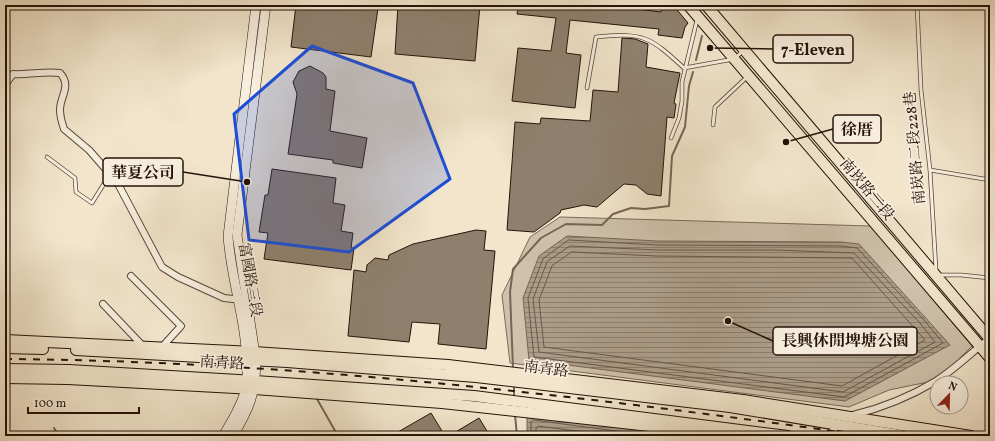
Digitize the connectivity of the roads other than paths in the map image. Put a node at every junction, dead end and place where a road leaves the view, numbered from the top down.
1 (256, 5) edge
2 (266, 5) edge
3 (688, 5) edge
4 (706, 5) edge
5 (917, 5) edge
6 (698, 16) junction
7 (744, 50) junction
8 (734, 59) junction
9 (684, 68) junction
10 (748, 76) junction
11 (5, 85) edge
12 (587, 88) dead end
13 (713, 125) dead end
14 (671, 138) dead end
15 (238, 146) junction
16 (248, 146) junction
17 (47, 157) dead end
18 (930, 170) junction
19 (110, 174) junction
20 (990, 180) edge
21 (937, 275) junction
22 (131, 276) dead end
23 (990, 278) edge
24 (926, 284) junction
25 (243, 299) junction
26 (103, 304) dead end
27 (990, 338) edge
28 (5, 340) edge
29 (142, 346) junction
30 (162, 346) junction
31 (980, 346) junction
32 (5, 348) edge
33 (251, 356) junction
34 (326, 356) junction
35 (990, 358) edge
36 (286, 362) junction
37 (5, 370) edge
38 (5, 378) edge
39 (251, 385) junction
40 (668, 391) junction
41 (436, 393) junction
42 (705, 404) junction
43 (473, 405) junction
44 (849, 416) junction
45 (682, 422) junction
46 (838, 425) junction
47 (655, 427) junction
48 (224, 436) edge
49 (232, 436) edge
50 (739, 436) edge
51 (788, 436) edge
52 (827, 436) edge
53 (905, 436) edge
54 (970, 436) edge

1 - 15 street, 富國路三段
2 - 16 street, 富國路三段
3 - 6 main road, 南崁路二段
4 - 7 main road, 南崁路二段
5 - 18 lane, 南崁路二段228巷
6 - 8 main road, 南崁路二段
6 - 9 lane
7 - 8 lane
7 - 21 main road, 南崁路二段
8 - 9 lane
8 - 10 main road, 南崁路二段
9 - 12 lane
9 - 14 lane
10 - 13 lane
10 - 24 main road, 南崁路二段
11 - 19 street
15 - 16 street
15 - 25 street, 富國路三段
16 - 25 street, 富國路三段
17 - 19 lane
18 - 20 lane
18 - 21 lane, 南崁路二段228巷
19 - 25 street
21 - 23 lane
21 - 24 lane
21 - 27 main road, 南崁路二段
22 - 30 street
24 - 31 main road, 南崁路二段
25 - 33 street, 富國路三段
26 - 29 street
27 - 31 street
28 - 29 main road
29 - 30 main road
30 - 33 main road
31 - 35 main road, 南崁路二段
31 - 44 street
32 - 33 main road, 南青路
33 - 34 main road
33 - 36 main road, 南青路
33 - 39 street, 富國路三段
34 - 36 main road, 南青路
34 - 40 main road
36 - 42 main road, 南青路
37 - 39 main road, 南青路
38 - 39 main road
39 - 41 main road, 南青路
39 - 43 main road
39 - 48 street, 富國路三段
39 - 49 street, 富國路三段
40 - 42 main road, 南青路
40 - 44 main road
41 - 43 main road, 南青路
41 - 45 main road, 南青路
42 - 46 main road, 南青路
43 - 47 main road
44 - 46 street
44 - 54 main road
45 - 47 main road, 南青路
45 - 51 main road, 南青路
46 - 52 street
46 - 53 main road, 南青路
47 - 50 main road

